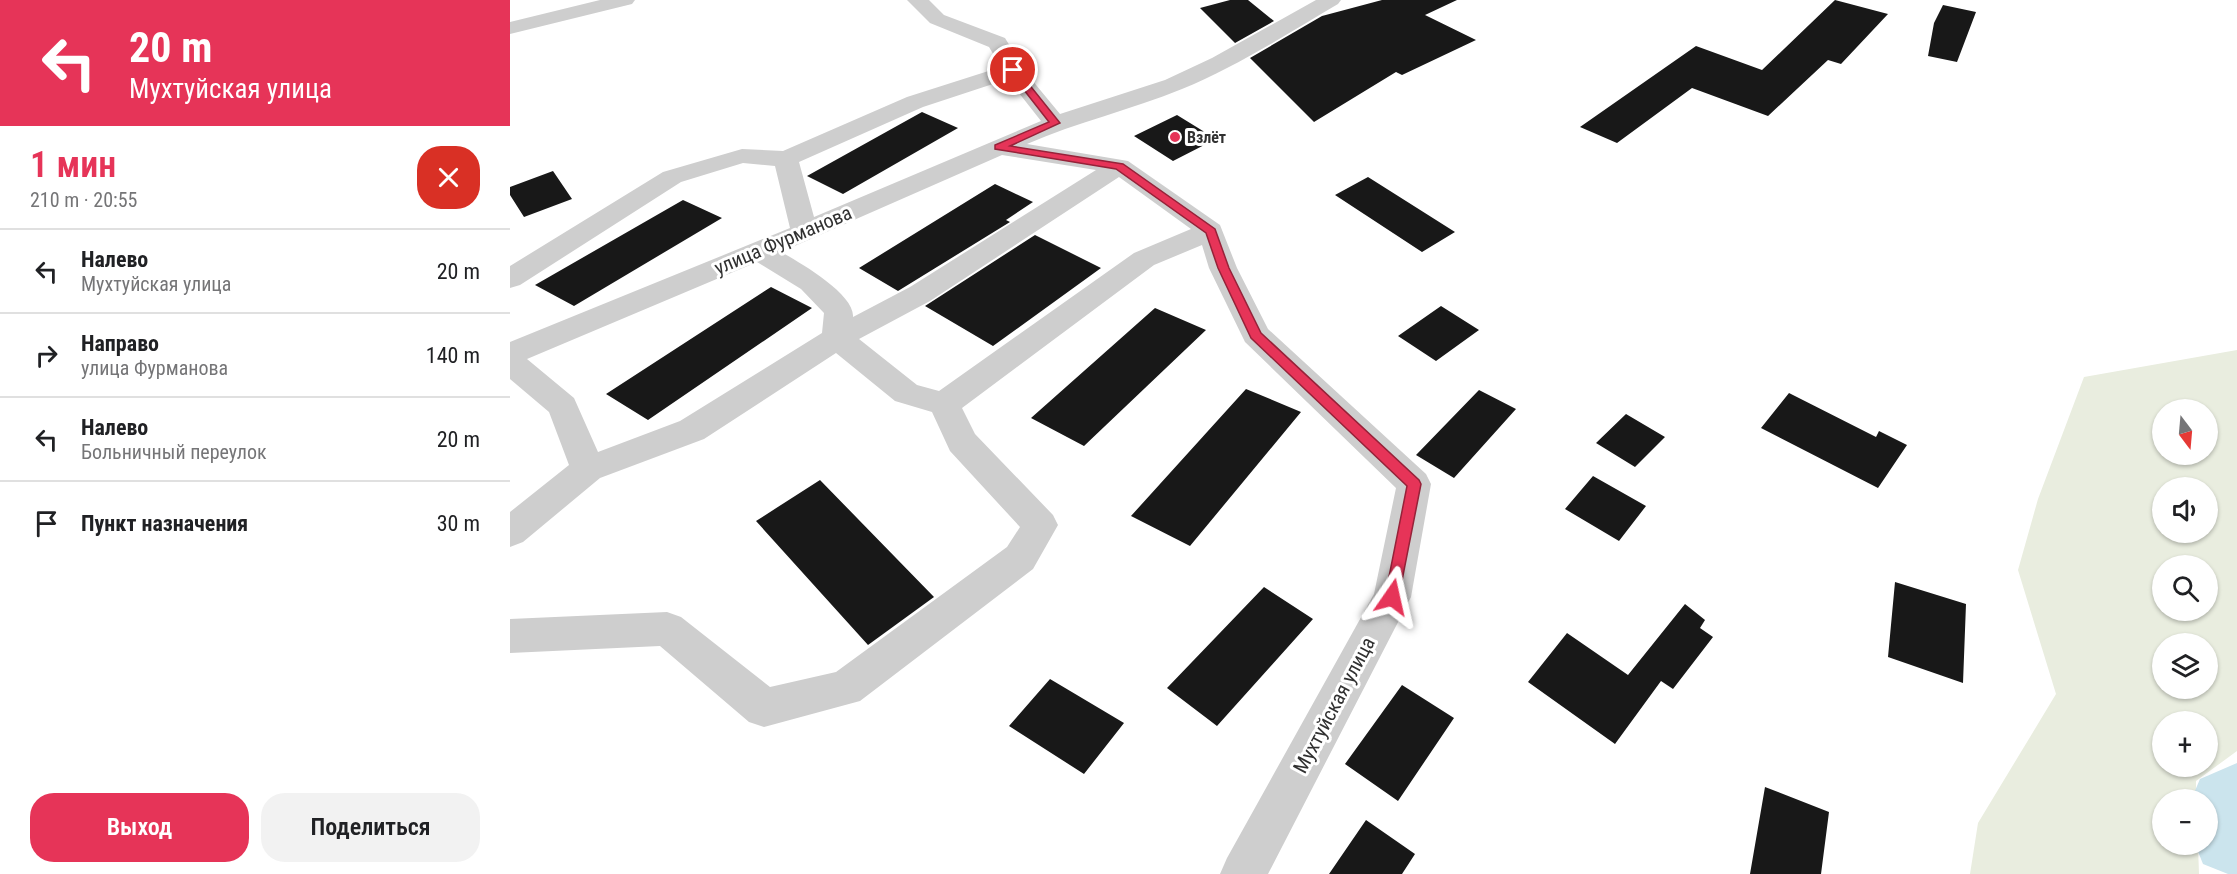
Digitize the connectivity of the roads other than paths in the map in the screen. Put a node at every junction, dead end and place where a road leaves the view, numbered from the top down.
1 (625, 0) edge
2 (917, 0) edge
3 (1331, 0) edge
4 (510, 28) edge
5 (1013, 70) junction
6 (1055, 123) junction
7 (998, 147) junction
8 (786, 159) junction
9 (1119, 166) junction
10 (804, 231) junction
11 (1211, 231) junction
12 (759, 251) junction
13 (510, 279) edge
14 (837, 338) junction
15 (510, 354) edge
16 (510, 363) edge
17 (944, 404) junction
18 (588, 470) junction
19 (510, 532) edge
20 (510, 636) edge
21 (1243, 874) edge

1 - 4 street
2 - 5 street
3 - 6 street, улица Фурманова
5 - 6 street
5 - 8 street
6 - 7 street, улица Фурманова
7 - 9 street
7 - 10 street, улица Фурманова
8 - 10 street
8 - 13 street
9 - 11 street
9 - 14 street
10 - 12 street, улица Фурманова
11 - 17 street
11 - 21 street, Мухтуйская улица
12 - 14 street
12 - 15 street, улица Фурманова
14 - 17 street
14 - 18 street
16 - 18 street
17 - 20 street
18 - 19 street

